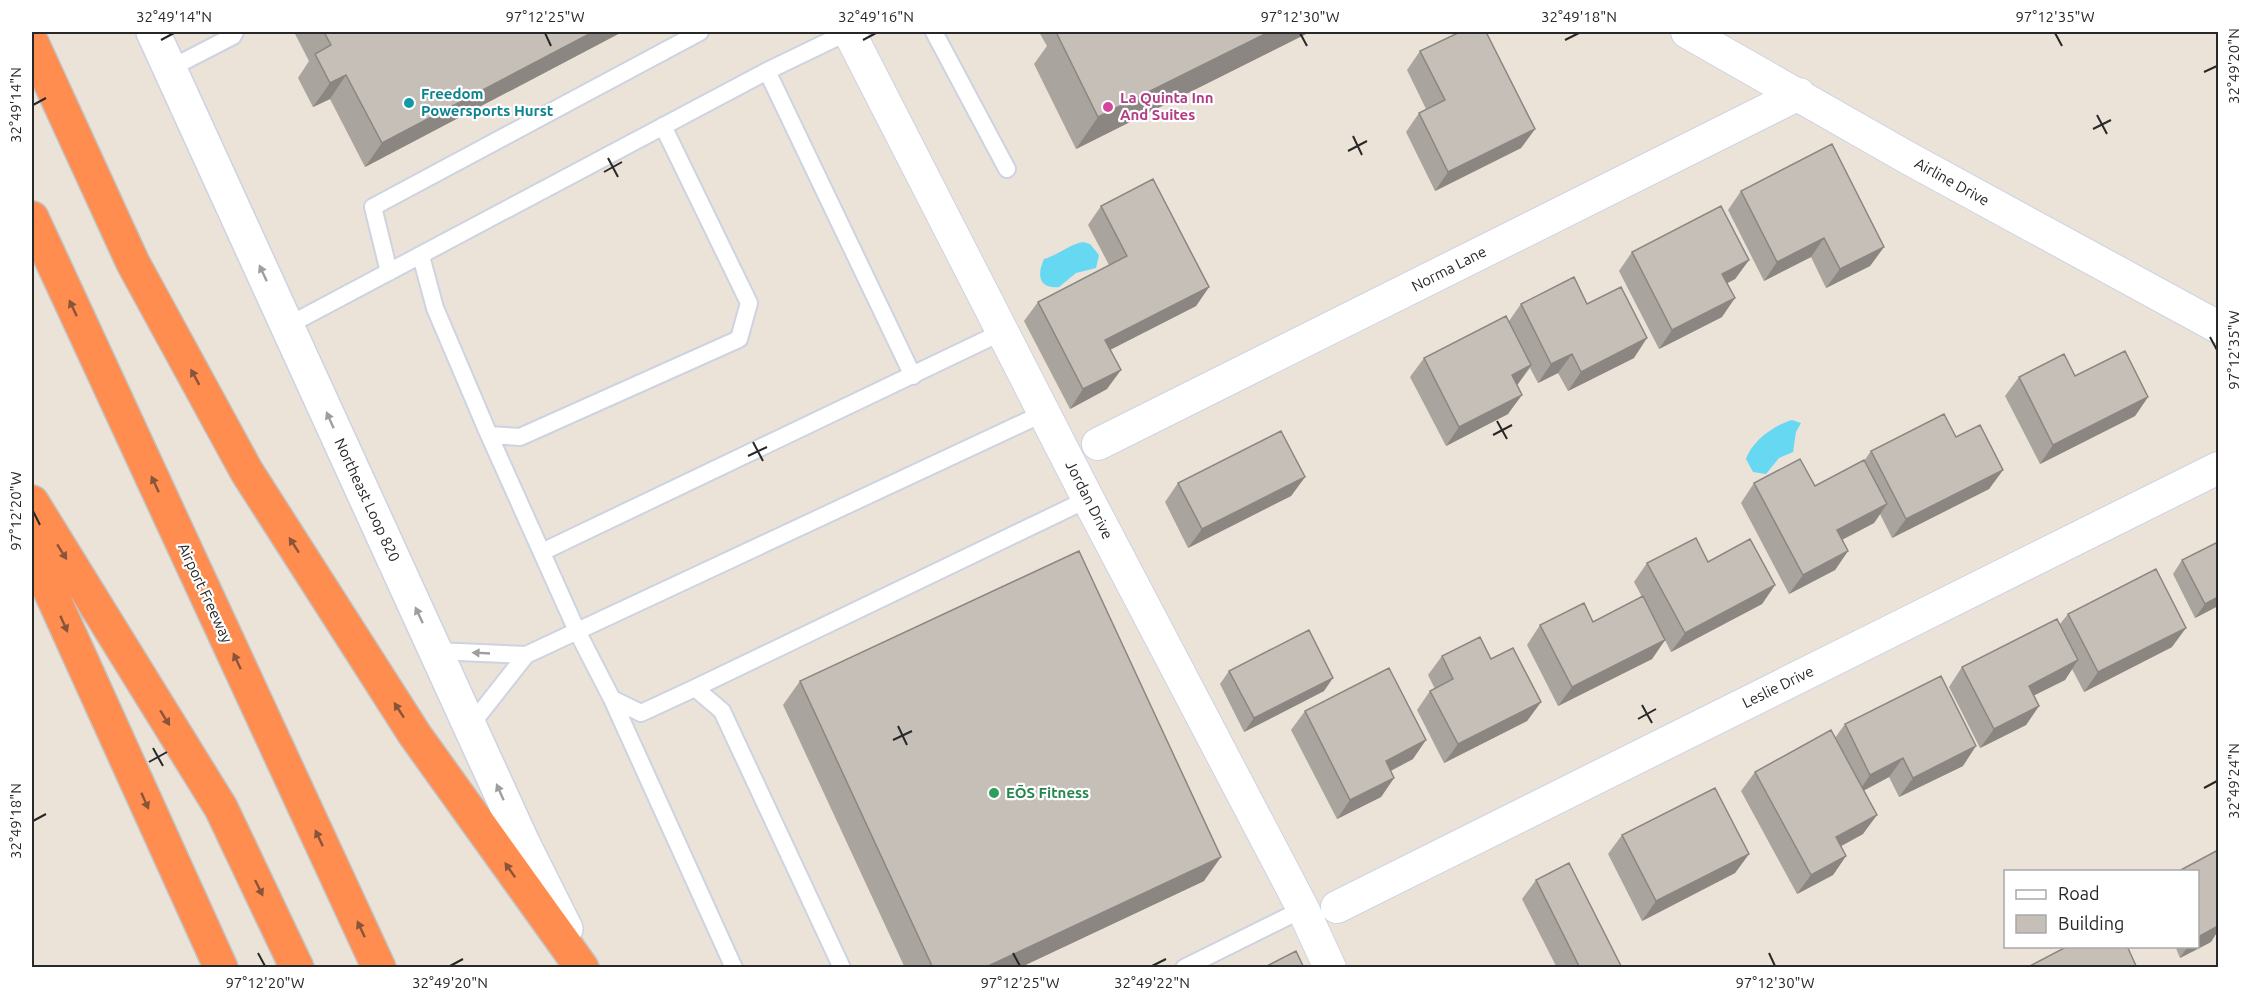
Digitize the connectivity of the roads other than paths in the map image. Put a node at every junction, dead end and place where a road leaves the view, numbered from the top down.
1 (153, 32) edge
2 (235, 32) edge
3 (700, 32) edge
4 (848, 32) edge
5 (934, 32) edge
6 (1688, 32) edge
7 (32, 44) edge
8 (169, 69) junction
9 (767, 71) junction
10 (1799, 94) junction
11 (663, 126) junction
12 (1008, 169) dead end
13 (32, 219) edge
14 (421, 255) junction
15 (389, 272) junction
16 (287, 326) junction
17 (2218, 327) edge
18 (1002, 332) junction
19 (913, 376) junction
20 (1044, 413) junction
21 (489, 435) junction
22 (1098, 444) dead end
23 (2218, 468) edge
24 (1088, 499) junction
25 (32, 502) edge
26 (32, 552) edge
27 (542, 552) junction
28 (577, 631) junction
29 (436, 651) junction
30 (526, 655) junction
31 (695, 688) junction
32 (612, 699) junction
33 (470, 726) junction
34 (1337, 907) dead end
35 (1303, 909) junction
36 (221, 968) edge
37 (297, 968) edge
38 (379, 968) edge
39 (583, 968) edge
40 (734, 968) edge
41 (842, 968) edge
42 (1184, 968) edge
43 (1330, 968) edge

1 - 8 main road, Northeast Loop 820
2 - 8 lane
3 - 15 lane
4 - 9 lane
4 - 18 street, Jordan Drive
5 - 12 lane
6 - 10 street, Airline Drive
39 -> 7 highway
16 -> 8 main road, Northeast Loop 820
9 - 11 lane
9 - 19 lane
10 - 17 street, Airline Drive
10 - 22 street, Norma Lane
11 - 14 lane
11 - 21 lane
38 -> 13 highway, Airport Freeway
14 - 15 lane
14 - 21 lane
15 - 16 lane
29 -> 16 main road, Northeast Loop 820
18 - 19 lane
18 - 20 street, Jordan Drive
19 - 27 lane
20 - 24 street, Jordan Drive
20 - 28 lane
21 - 27 lane
23 - 34 street, Leslie Drive
24 - 31 lane
24 - 35 street, Jordan Drive
25 -> 37 highway
26 -> 36 highway
27 - 28 lane
28 - 30 lane
28 - 32 lane
30 -> 29 lane
29 - 33 main road, Northeast Loop 820
30 - 33 lane
31 - 32 lane
31 - 41 lane
32 - 40 lane
39 -> 33 main road, Northeast Loop 820
35 - 42 lane
35 - 43 street, Jordan Drive

